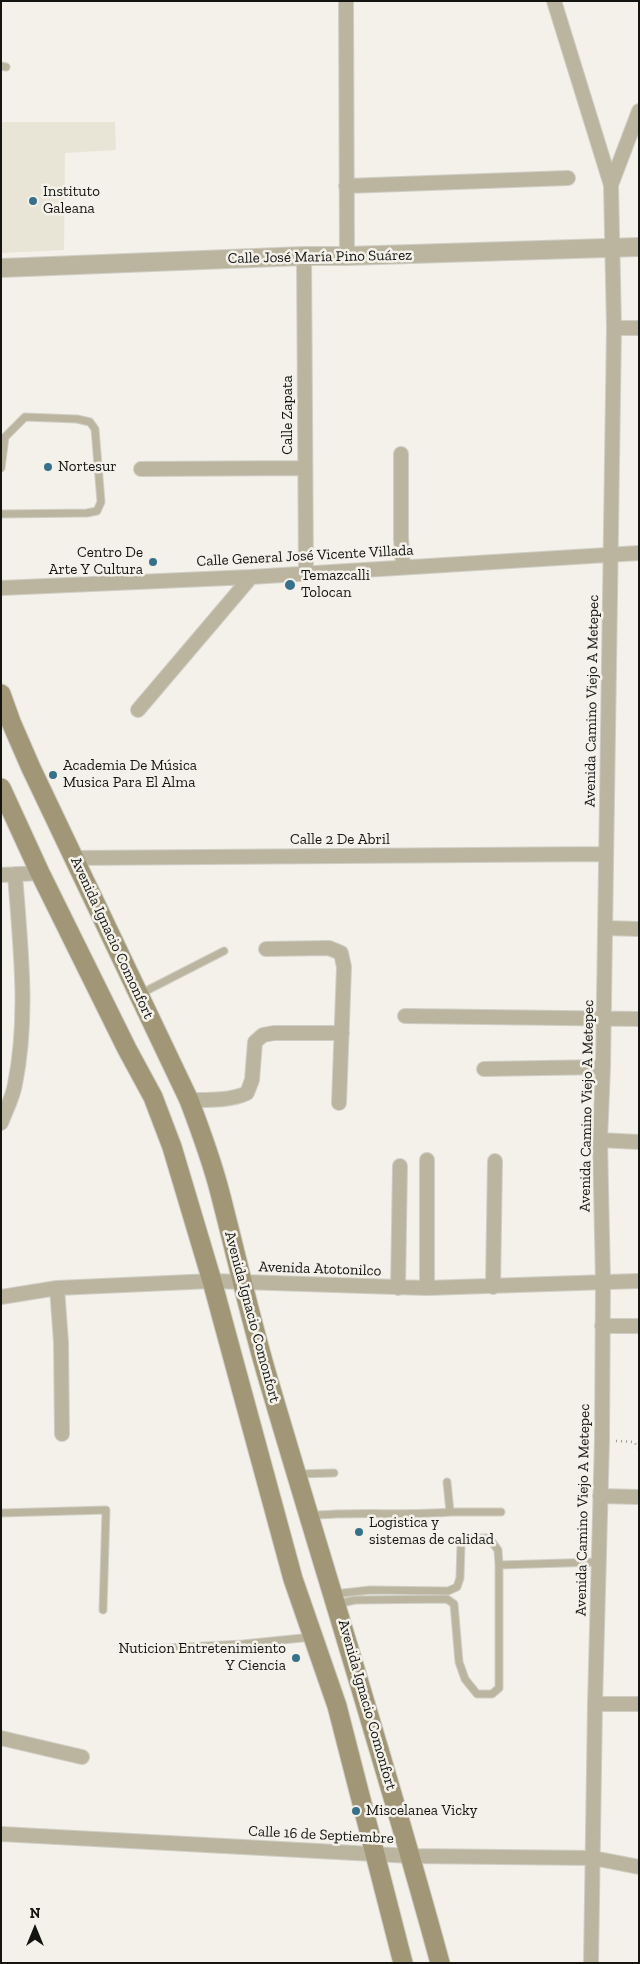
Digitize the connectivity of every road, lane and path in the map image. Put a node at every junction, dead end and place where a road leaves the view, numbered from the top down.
1 (346, 1) edge
2 (554, 1) edge
3 (639, 110) edge
4 (568, 178) dead end
5 (611, 185) junction
6 (346, 186) junction
7 (639, 247) edge
8 (612, 249) junction
9 (304, 256) junction
10 (347, 256) junction
11 (1, 268) edge
12 (614, 328) junction
13 (639, 328) edge
14 (401, 454) dead end
15 (1, 468) edge
16 (305, 468) junction
17 (141, 470) dead end
18 (1, 514) edge
19 (639, 553) edge
20 (611, 554) junction
21 (403, 567) junction
22 (306, 574) junction
23 (251, 576) junction
24 (1, 588) edge
25 (1, 694) edge
26 (138, 710) dead end
27 (1, 788) edge
28 (7, 817) edge
29 (606, 854) junction
30 (74, 858) junction
31 (40, 873) junction
32 (8, 875) edge
33 (605, 928) junction
34 (639, 929) edge
35 (266, 949) dead end
36 (224, 951) dead end
37 (139, 995) junction
38 (405, 1016) dead end
39 (604, 1020) junction
40 (639, 1020) edge
41 (342, 1033) junction
42 (603, 1067) junction
43 (484, 1069) dead end
44 (189, 1100) junction
45 (339, 1103) dead end
46 (1, 1123) edge
47 (600, 1140) junction
48 (639, 1142) edge
49 (427, 1160) dead end
50 (495, 1161) dead end
51 (400, 1166) dead end
52 (212, 1281) junction
53 (639, 1281) edge
54 (241, 1282) junction
55 (603, 1282) junction
56 (493, 1287) junction
57 (57, 1288) junction
58 (398, 1288) junction
59 (427, 1288) junction
60 (1, 1297) edge
61 (602, 1326) junction
62 (639, 1326) edge
63 (62, 1434) dead end
64 (602, 1440) junction
65 (639, 1448) edge
66 (334, 1473) dead end
67 (296, 1474) junction
68 (447, 1482) dead end
69 (600, 1496) junction
70 (639, 1497) edge
71 (450, 1512) junction
72 (501, 1512) dead end
73 (1, 1513) edge
74 (309, 1516) junction
75 (598, 1562) junction
76 (499, 1565) junction
77 (335, 1599) junction
78 (103, 1610) dead end
79 (313, 1637) junction
80 (148, 1649) dead end
81 (595, 1704) junction
82 (639, 1704) edge
83 (1, 1738) edge
84 (82, 1756) dead end
85 (1, 1834) edge
86 (376, 1854) junction
87 (411, 1856) junction
88 (593, 1858) junction
89 (639, 1867) edge
90 (403, 1963) edge
91 (440, 1963) edge
92 (591, 1963) edge

1 - 6 street
2 - 5 street
3 - 5 street
4 - 6 street
5 - 8 street, Avenida Camino Viejo A Metepec
6 - 10 street
7 - 8 street, Calle José María Pino Suárez
8 - 10 street, Calle José María Pino Suárez
8 - 12 street, Avenida Camino Viejo A Metepec
9 - 10 street, Calle José María Pino Suárez
9 - 11 street, Calle José María Pino Suárez
9 - 16 street, Calle Zapata
12 - 13 street
12 - 20 street, Avenida Camino Viejo A Metepec
14 - 21 street
15 - 18 lane
16 - 17 street
16 - 22 street, Calle Zapata
19 - 20 street, Calle General José Vicente Villada
20 - 21 street, Calle General José Vicente Villada
20 - 29 street, Avenida Camino Viejo A Metepec
21 - 22 street, Calle General José Vicente Villada
22 - 23 street, Calle General José Vicente Villada
23 - 24 street, Calle General José Vicente Villada
23 - 26 street
25 - 30 main road, Avenida Ignacio Comonfort
27 - 28 main road, Avenida Ignacio Comonfort
28 - 31 main road, Avenida Ignacio Comonfort
29 - 30 street, Calle 2 De Abril
29 - 33 street, Avenida Camino Viejo A Metepec
30 - 37 main road, Avenida Ignacio Comonfort
31 - 32 street
31 - 52 main road, Avenida Ignacio Comonfort
32 - 46 street
33 - 34 street
33 - 39 street, Avenida Camino Viejo A Metepec
35 - 41 street
36 - 37 lane
37 - 44 main road, Avenida Ignacio Comonfort
38 - 39 street
39 - 40 street
39 - 42 street, Avenida Camino Viejo A Metepec
41 - 44 street
41 - 45 street
42 - 43 street
42 - 47 street, Avenida Camino Viejo A Metepec
44 - 54 main road, Avenida Ignacio Comonfort
47 - 48 street
47 - 55 street, Avenida Camino Viejo A Metepec
49 - 59 street
50 - 56 street
51 - 58 street
52 - 54 street, Avenida Atotonilco
52 - 57 street, Avenida Atotonilco
52 - 79 main road, Avenida Ignacio Comonfort
53 - 55 street, Avenida Atotonilco
54 - 58 street, Avenida Atotonilco
54 - 67 main road, Avenida Ignacio Comonfort
55 - 56 street, Avenida Atotonilco
55 - 61 street, Avenida Camino Viejo A Metepec
56 - 59 street, Avenida Atotonilco
57 - 60 street, Avenida Atotonilco
57 - 63 street
58 - 59 street, Avenida Atotonilco
61 - 62 street
61 - 64 street, Avenida Camino Viejo A Metepec
64 - 65 path
64 - 69 street, Avenida Camino Viejo A Metepec
66 - 67 lane
67 - 74 main road, Avenida Ignacio Comonfort
68 - 71 lane
69 - 70 street
69 - 75 street, Avenida Camino Viejo A Metepec
71 - 72 lane
71 - 74 lane
73 - 78 lane
74 - 77 main road, Avenida Ignacio Comonfort
75 - 76 lane
75 - 81 street, Avenida Camino Viejo A Metepec
76 - 77 lane
76 - 77 lane
77 - 87 main road, Avenida Ignacio Comonfort
79 - 80 lane
79 - 86 main road, Avenida Ignacio Comonfort
81 - 82 street
81 - 88 street, Avenida Camino Viejo A Metepec
83 - 84 street
85 - 86 street, Calle 16 de Septiembre
86 - 87 street, Calle 16 de Septiembre
86 - 90 main road, Avenida Ignacio Comonfort
87 - 88 street, Calle 16 de Septiembre
87 - 91 main road, Avenida Ignacio Comonfort
88 - 89 street, Calle 16 de Septiembre
88 - 92 street, Avenida Camino Viejo A Metepec

